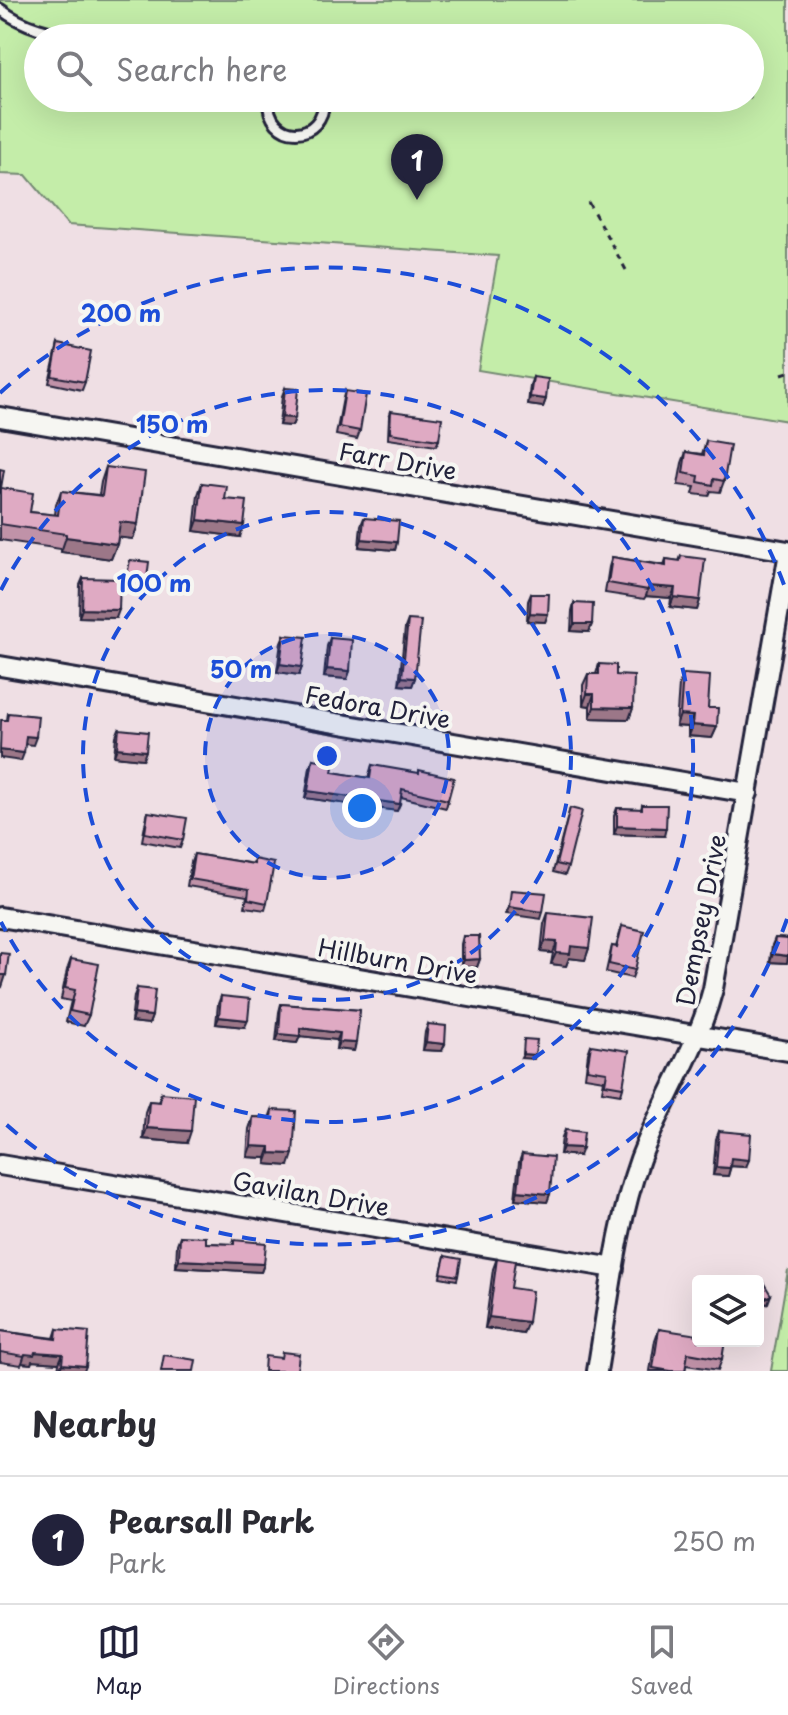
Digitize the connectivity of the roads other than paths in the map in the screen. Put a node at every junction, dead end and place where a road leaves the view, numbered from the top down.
1 (0, 9) edge
2 (24, 24) edge
3 (269, 112) edge
4 (323, 112) edge
5 (0, 417) edge
6 (788, 551) edge
7 (788, 558) edge
8 (0, 666) edge
9 (748, 793) junction
10 (0, 917) edge
11 (699, 1035) junction
12 (788, 1051) edge
13 (0, 1165) edge
14 (614, 1268) junction
15 (597, 1371) edge

1 - 2 lane
3 - 4 lane
5 - 6 street, Farr Drive
7 - 9 street, Dempsey Drive
8 - 9 street, Fedora Drive
9 - 11 street, Dempsey Drive
10 - 11 street, Hillburn Drive
11 - 12 street, Hillburn Drive
11 - 14 street, Dempsey Drive
13 - 14 street, Gavilan Drive
14 - 15 street, Dempsey Drive

